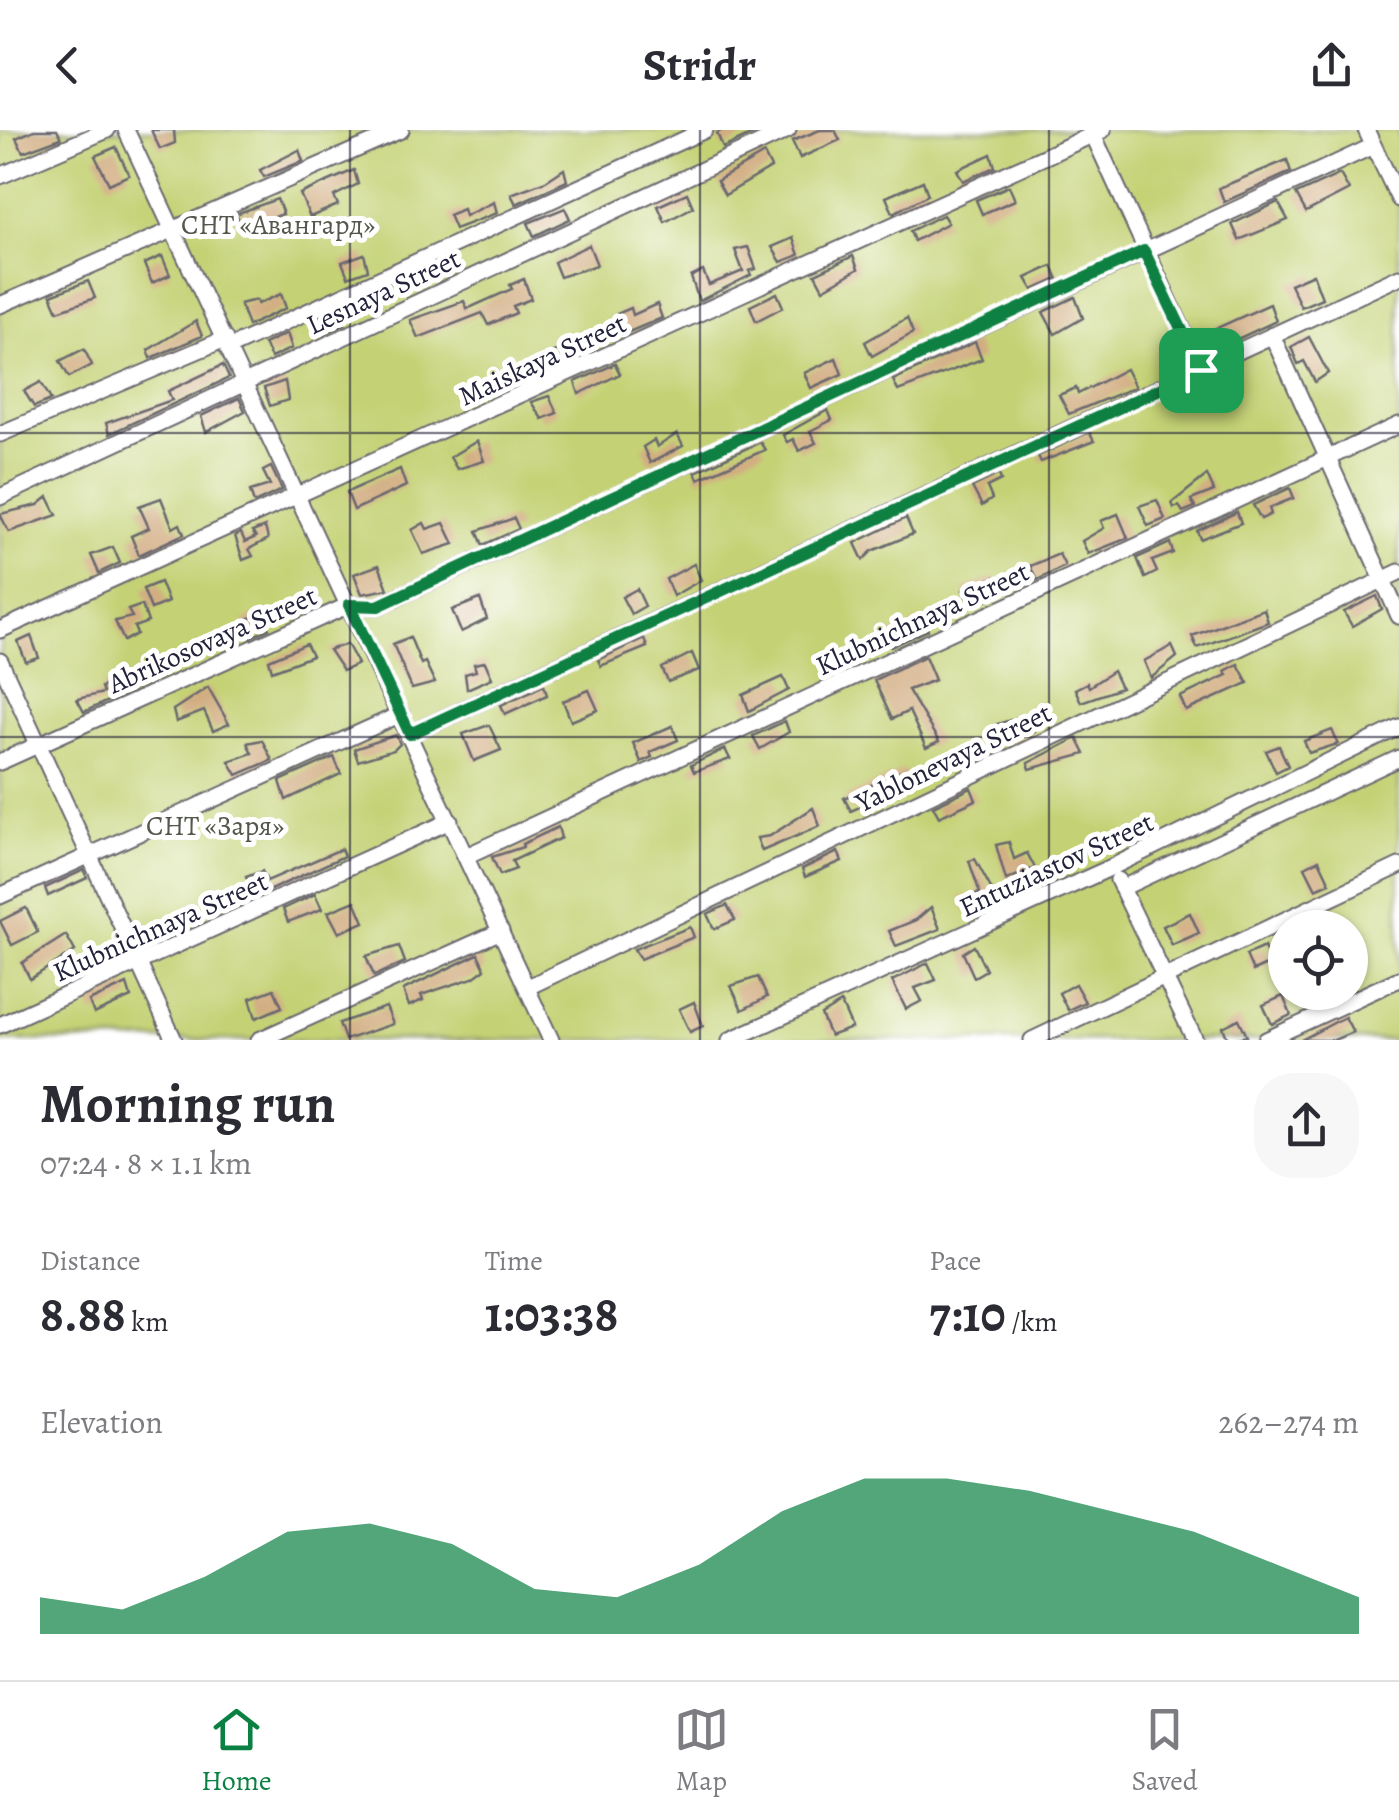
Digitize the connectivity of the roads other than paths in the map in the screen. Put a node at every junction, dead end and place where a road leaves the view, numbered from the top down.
1 (108, 130) edge
2 (126, 130) edge
3 (402, 130) edge
4 (705, 130) edge
5 (788, 130) edge
6 (1366, 130) edge
7 (1096, 132) edge
8 (1374, 146) junction
9 (1399, 158) edge
10 (1383, 165) junction
11 (0, 176) edge
12 (1399, 199) edge
13 (174, 230) junction
14 (1144, 251) junction
15 (1399, 277) edge
16 (0, 305) edge
17 (1272, 336) junction
18 (226, 343) junction
19 (1201, 370) junction
20 (246, 382) junction
21 (1399, 426) edge
22 (0, 434) edge
23 (1329, 457) junction
24 (0, 497) edge
25 (300, 497) junction
26 (1399, 572) edge
27 (1381, 580) junction
28 (349, 605) junction
29 (1399, 616) edge
30 (0, 630) edge
31 (0, 661) edge
32 (401, 714) junction
33 (1399, 727) edge
34 (410, 734) junction
35 (37, 744) junction
36 (1399, 758) edge
37 (0, 762) edge
38 (450, 822) junction
39 (92, 855) junction
40 (466, 856) junction
41 (1399, 866) edge
42 (1112, 867) junction
43 (1122, 888) junction
44 (0, 896) edge
45 (501, 931) junction
46 (141, 963) junction
47 (1165, 977) junction
48 (1399, 980) edge
49 (528, 987) junction
50 (0, 1026) edge
51 (174, 1040) edge
52 (259, 1040) edge
53 (551, 1040) edge
54 (730, 1040) edge
55 (1032, 1040) edge
56 (1195, 1040) edge
57 (1266, 1040) edge

1 - 11 street
2 - 13 street
3 - 13 street
4 - 18 street
5 - 20 street, Lesnaya Street
6 - 8 street
7 - 14 street
7 - 25 street, Maiskaya Street
8 - 10 street
8 - 14 street, Abrikosovaya Street
9 - 10 street
10 - 12 street
13 - 16 street
13 - 18 street
14 - 19 street
14 - 28 street, Abrikosovaya Street
15 - 17 street
17 - 19 street
17 - 23 street
18 - 20 street
18 - 22 street
19 - 34 street
20 - 24 street, Lesnaya Street
20 - 25 street
21 - 23 street, Klubnichnaya Street
23 - 27 street
23 - 40 street, Klubnichnaya Street
25 - 28 street
25 - 30 street, Maiskaya Street
26 - 27 street, Yablonevaya Street
27 - 29 street
27 - 49 street, Yablonevaya Street
28 - 32 street
28 - 35 street, Abrikosovaya Street
31 - 35 street
32 - 34 street
32 - 39 street
33 - 42 street, Entuziastov Street
34 - 38 street
35 - 37 street, Abrikosovaya Street
35 - 39 street
36 - 43 street
38 - 40 street
38 - 46 street, Klubnichnaya Street
39 - 44 street
39 - 46 street
40 - 45 street
41 - 47 street
42 - 43 street
42 - 54 street, Entuziastov Street
43 - 47 street
45 - 49 street
45 - 52 street
46 - 50 street, Klubnichnaya Street
46 - 51 street
47 - 55 street
47 - 56 street
48 - 57 street
49 - 53 street

